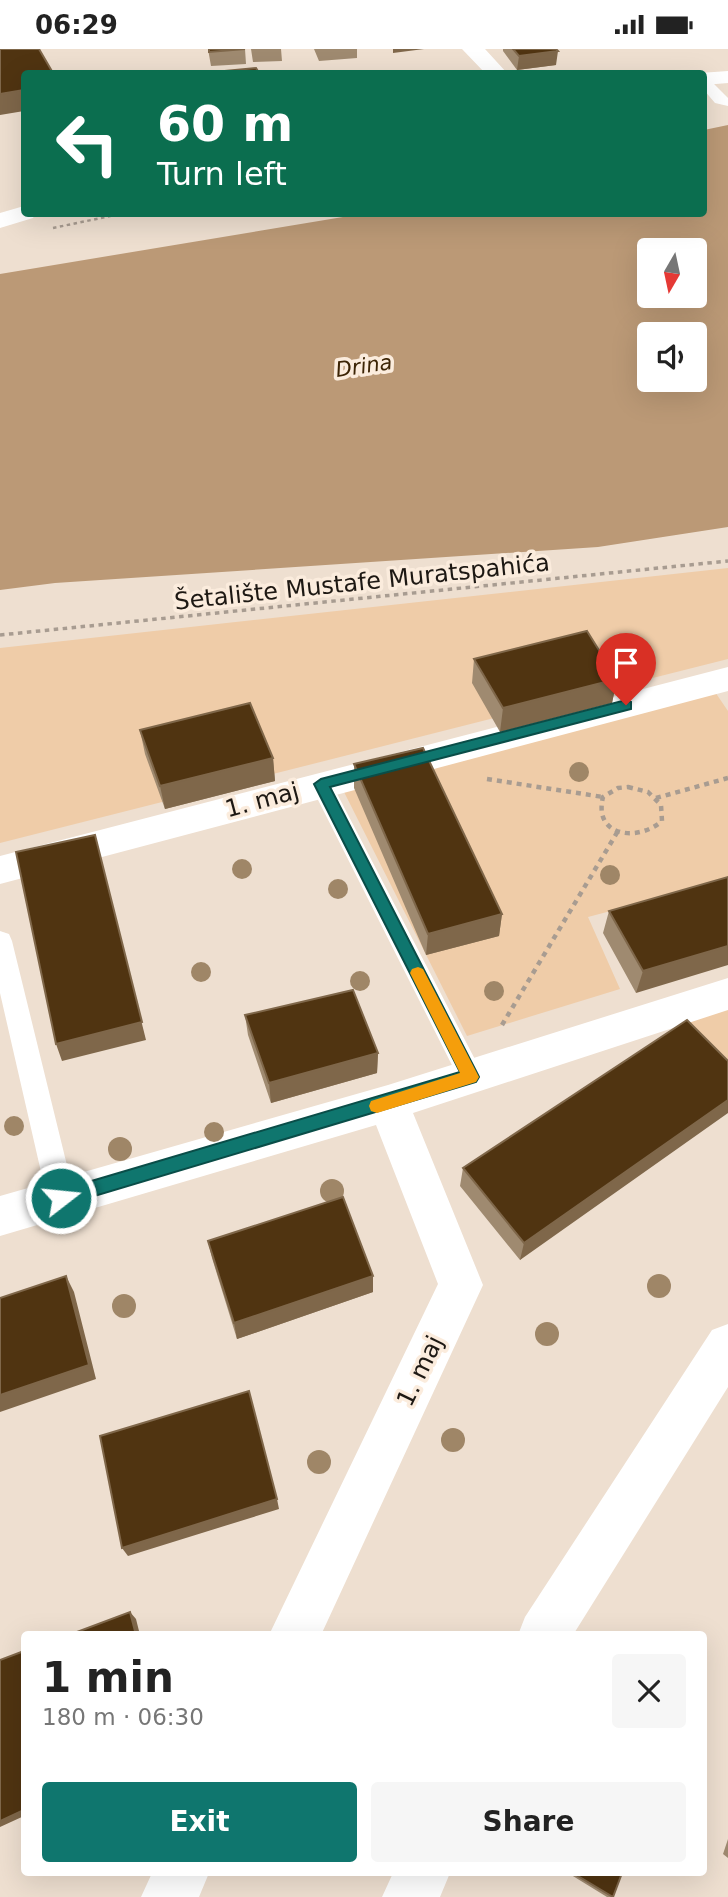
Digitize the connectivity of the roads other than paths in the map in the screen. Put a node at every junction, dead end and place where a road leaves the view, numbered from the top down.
1 (473, 49) edge
2 (493, 70) edge
3 (728, 77) edge
4 (707, 80) edge
5 (707, 84) edge
6 (728, 102) edge
7 (21, 214) edge
8 (0, 221) edge
9 (728, 679) edge
10 (321, 784) junction
11 (0, 870) edge
12 (0, 941) edge
13 (728, 994) edge
14 (471, 1077) junction
15 (387, 1103) junction
16 (61, 1198) junction
17 (0, 1216) edge
18 (728, 1346) edge
19 (296, 1631) edge
20 (545, 1631) edge
21 (180, 1876) edge
22 (420, 1876) edge
23 (169, 1897) edge
24 (410, 1897) edge

1 - 2 street
3 - 4 street
5 - 6 lane
7 - 8 street
9 - 10 street, 1. maj
10 - 11 street, 1. maj
10 - 14 lane
12 - 16 lane
13 - 14 street
14 - 15 street
15 - 16 street
15 - 19 street, 1. maj
16 - 17 street
18 - 20 street
21 - 23 street
22 - 24 street

